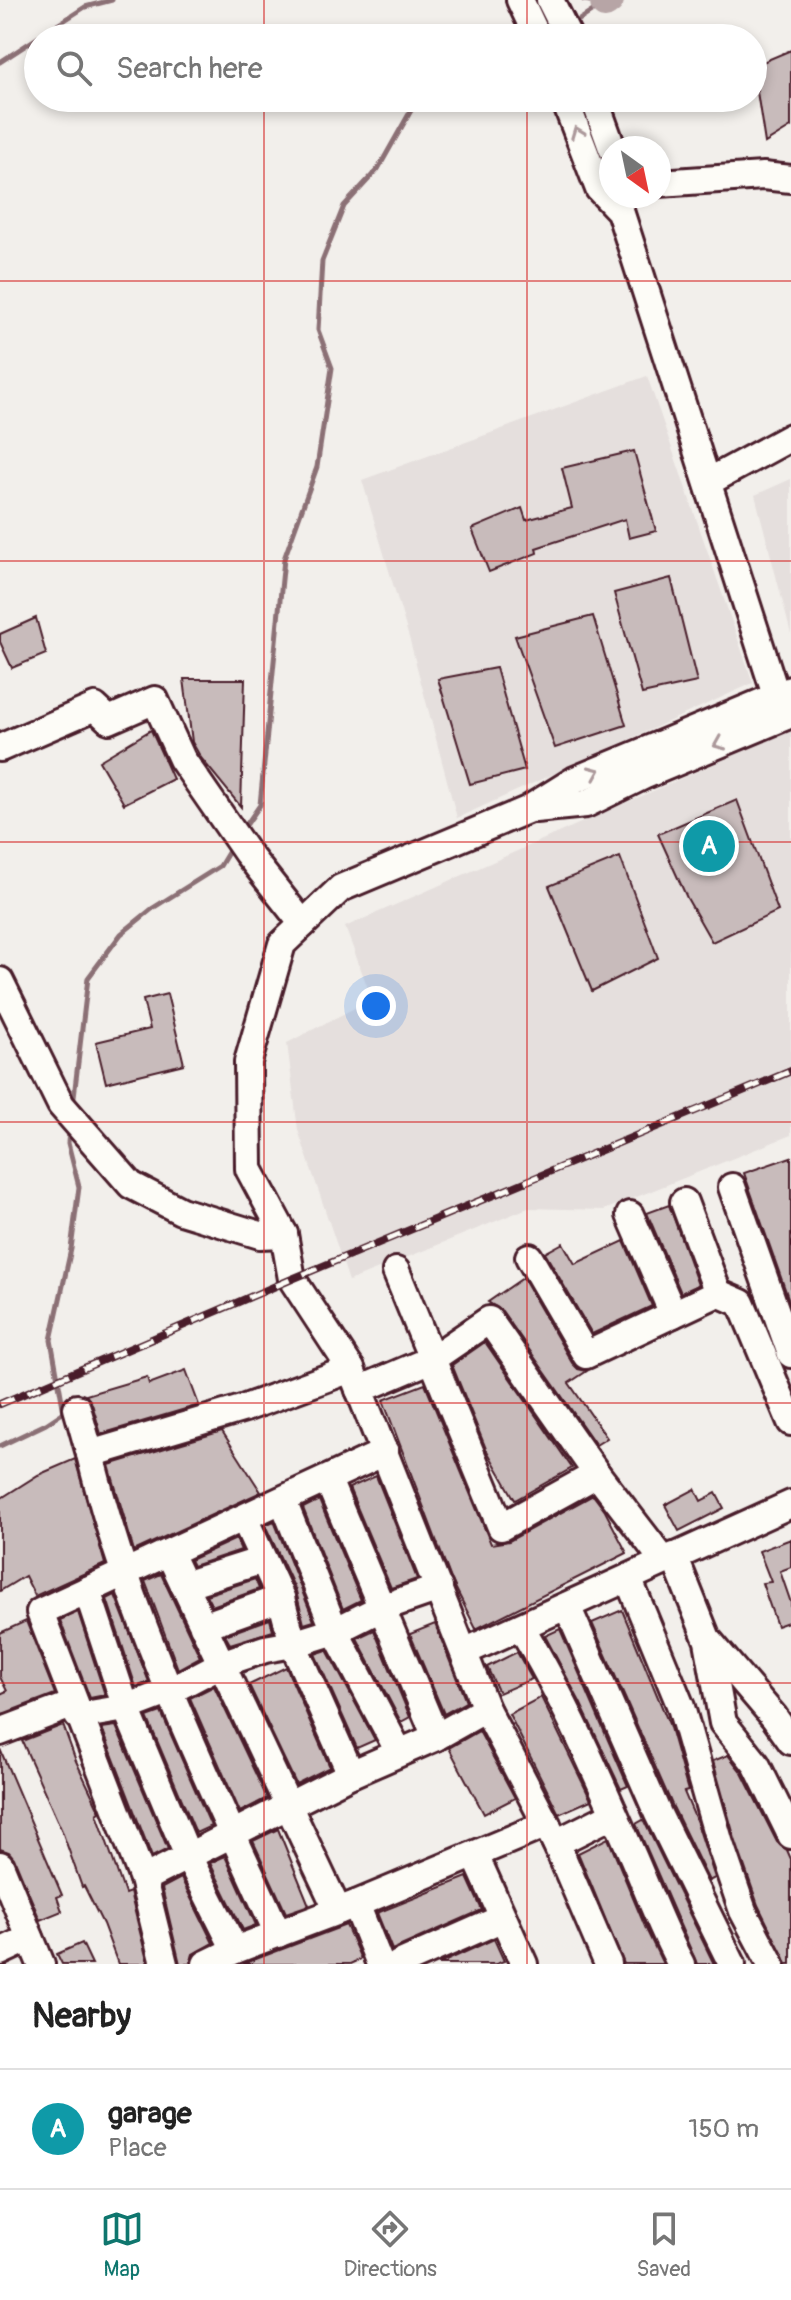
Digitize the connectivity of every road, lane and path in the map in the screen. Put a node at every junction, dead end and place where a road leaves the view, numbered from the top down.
1 (520, 0) edge
2 (550, 0) edge
3 (531, 24) edge
4 (562, 24) edge
5 (571, 112) edge
6 (599, 112) edge
7 (608, 136) edge
8 (599, 168) edge
9 (791, 179) edge
10 (671, 182) edge
11 (617, 208) edge
12 (791, 437) edge
13 (708, 482) junction
14 (785, 704) edge
15 (2, 742) edge
16 (303, 924) junction
17 (0, 981) edge
18 (732, 1187) dead end
19 (684, 1202) dead end
20 (630, 1215) dead end
21 (284, 1234) junction
22 (529, 1257) dead end
23 (396, 1271) dead end
24 (718, 1293) junction
25 (673, 1314) junction
26 (791, 1354) edge
27 (432, 1359) junction
28 (355, 1380) junction
29 (77, 1408) dead end
30 (791, 1422) edge
31 (385, 1452) junction
32 (90, 1454) junction
33 (597, 1474) junction
34 (328, 1480) junction
35 (283, 1501) junction
36 (791, 1504) edge
37 (244, 1518) junction
38 (169, 1553) junction
39 (669, 1558) junction
40 (263, 1560) junction
41 (124, 1573) junction
42 (628, 1578) junction
43 (184, 1585) junction
44 (439, 1588) junction
45 (87, 1590) junction
46 (281, 1598) junction
47 (567, 1606) junction
48 (381, 1608) junction
49 (203, 1626) junction
50 (521, 1627) junction
51 (335, 1631) junction
52 (708, 1641) junction
53 (293, 1644) junction
54 (464, 1652) junction
55 (221, 1664) junction
56 (168, 1692) junction
57 (126, 1708) junction
58 (486, 1709) junction
59 (76, 1710) junction
60 (0, 1732) edge
61 (436, 1737) junction
62 (791, 1741) edge
63 (399, 1752) junction
64 (351, 1774) junction
65 (289, 1807) junction
66 (614, 1814) junction
67 (552, 1834) junction
68 (233, 1835) junction
69 (791, 1835) edge
70 (475, 1855) junction
71 (188, 1856) junction
72 (0, 1865) edge
73 (143, 1879) junction
74 (347, 1907) junction
75 (503, 1918) junction
76 (278, 1934) junction
77 (30, 1938) junction
78 (235, 1950) junction
79 (0, 1952) edge
80 (521, 1963) edge
81 (41, 1964) edge
82 (164, 1964) edge
83 (206, 1964) edge
84 (380, 1964) edge
85 (399, 1964) edge
86 (608, 1964) edge
87 (681, 1964) edge
88 (732, 1964) edge
89 (771, 1964) edge

1 - 3 street
2 - 4 street
8 -> 5 street
6 - 7 street
9 - 10 street
11 - 13 street
12 - 13 street
13 - 14 street
14 - 16 street
15 - 16 street
16 - 21 street
17 - 21 street
18 - 26 street
19 - 24 street
20 - 25 street
21 - 28 street
22 - 25 street
23 - 27 street
24 - 25 street
24 - 30 street
27 - 28 street
27 - 33 street
27 - 33 street
28 - 31 street
28 - 32 street
29 - 32 street
31 - 34 street
31 - 44 street
32 - 41 street
33 - 39 street
34 - 35 street
34 - 48 street
35 - 37 street
35 - 51 street
36 - 39 street
37 - 38 street
37 - 40 street
38 - 41 street
38 - 43 street
39 - 42 street
39 - 52 street
40 - 43 street
40 - 46 street
41 - 45 street
41 - 56 street
42 - 47 street
42 - 89 street
43 - 49 street
44 - 48 street
44 - 54 street
45 - 57 street
45 - 59 street
46 - 49 street
46 - 53 street
47 - 50 street
47 - 88 street
48 - 51 street
48 - 61 street
49 - 55 street
50 - 54 street
50 - 66 street
51 - 53 street
51 - 63 street
52 - 62 street
52 - 69 street
53 - 55 street
53 - 64 street
54 - 58 street
55 - 56 street
55 - 65 street
56 - 57 street
56 - 68 street
57 - 59 street
57 - 71 street
58 - 61 street
58 - 67 street
59 - 60 street
59 - 73 street
61 - 63 street
63 - 64 street
64 - 65 street
65 - 68 street
65 - 74 street
66 - 67 street
66 - 87 street
67 - 70 street
67 - 86 street
68 - 71 street
68 - 76 street
70 - 74 street
70 - 75 street
71 - 73 street
71 - 78 street
72 - 77 street
73 - 82 street
74 - 76 street
74 - 84 street
75 - 80 street
75 - 85 street
76 - 78 street
77 - 79 street
77 - 81 street
78 - 83 street

